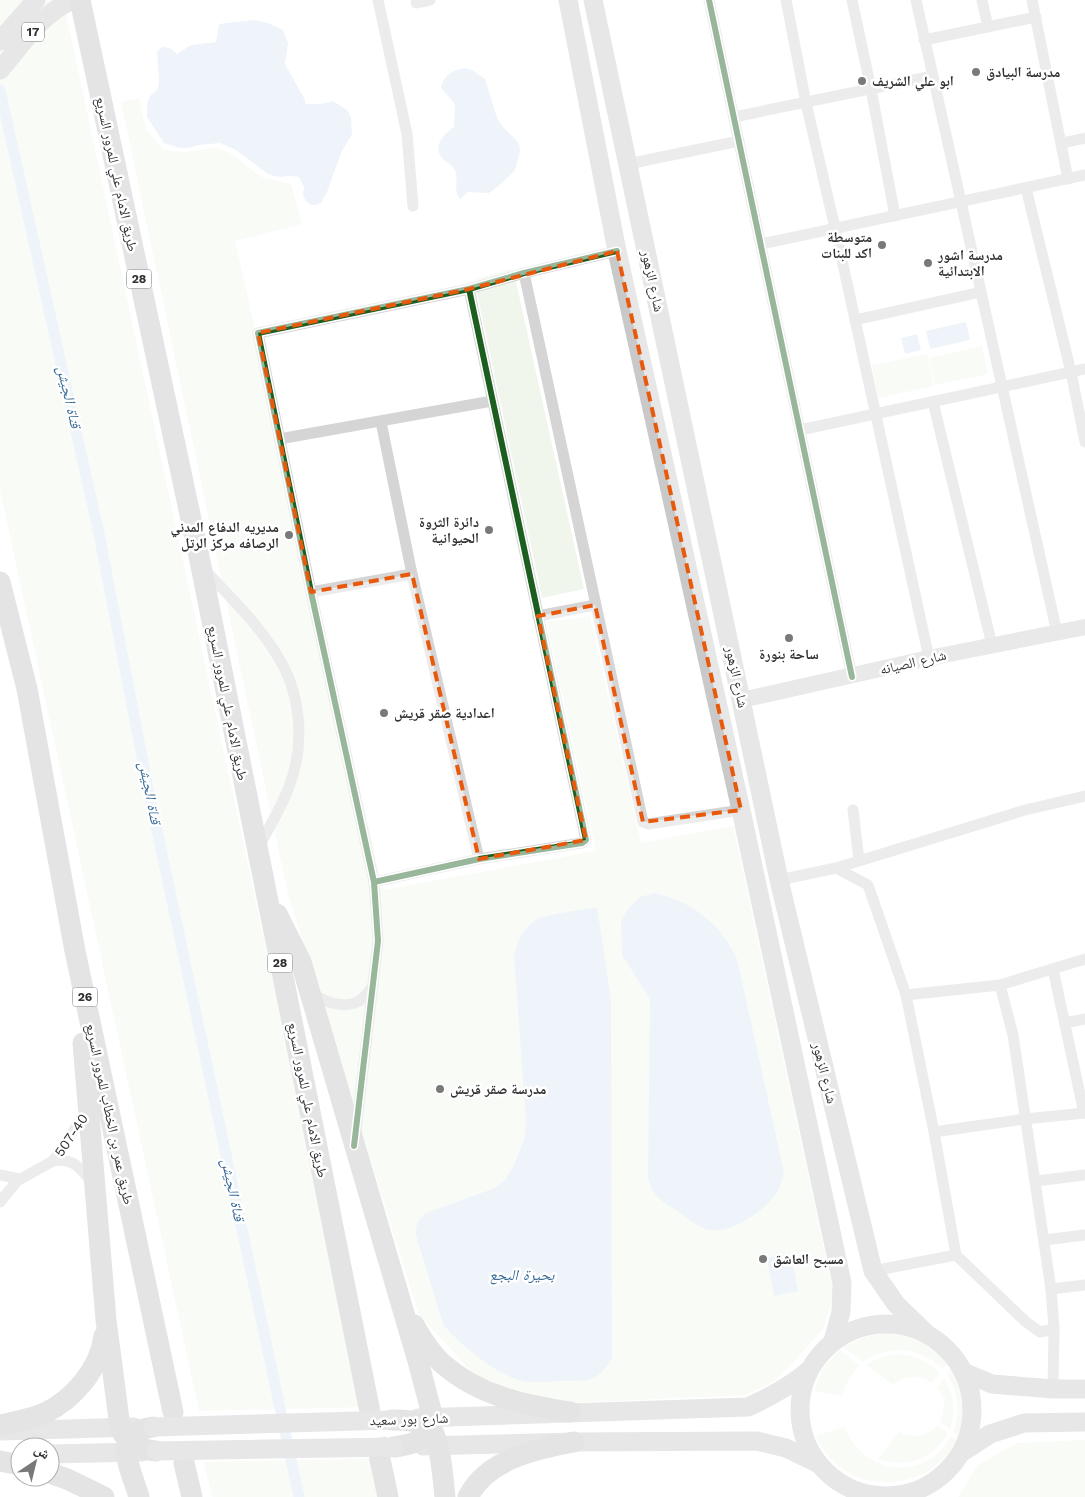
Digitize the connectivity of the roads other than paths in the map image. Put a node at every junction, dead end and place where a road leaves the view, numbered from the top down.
1 (36, 0) edge
2 (72, 0) edge
3 (80, 0) edge
4 (378, 0) edge
5 (430, 0) edge
6 (568, 0) edge
7 (593, 0) edge
8 (709, 0) edge
9 (786, 0) edge
10 (852, 0) edge
11 (916, 0) edge
12 (982, 0) edge
13 (1032, 0) edge
14 (416, 3) dead end
15 (1036, 17) junction
16 (988, 26) junction
17 (924, 40) junction
18 (0, 41) edge
19 (0, 70) edge
20 (933, 76) junction
21 (871, 89) junction
22 (806, 104) junction
23 (734, 117) junction
24 (1085, 138) edge
25 (739, 141) junction
26 (1062, 143) junction
27 (628, 164) junction
28 (1085, 175) edge
29 (1068, 179) junction
30 (1026, 188) junction
31 (961, 202) junction
32 (413, 206) dead end
33 (895, 216) junction
34 (835, 228) junction
35 (761, 244) junction
36 (617, 251) junction
37 (524, 273) junction
38 (469, 289) junction
39 (981, 292) junction
40 (854, 320) junction
41 (1085, 369) edge
42 (1071, 372) junction
43 (1002, 387) junction
44 (492, 401) junction
45 (933, 402) junction
46 (874, 414) junction
47 (381, 422) junction
48 (800, 430) junction
49 (279, 439) junction
50 (1085, 442) edge
51 (201, 566) junction
52 (412, 574) junction
53 (0, 582) edge
54 (311, 592) junction
55 (595, 605) junction
56 (538, 616) junction
57 (1085, 627) edge
58 (1057, 633) junction
59 (992, 645) junction
60 (928, 658) junction
61 (852, 676) junction
62 (742, 700) junction
63 (1085, 796) edge
64 (764, 806) junction
65 (741, 810) junction
66 (852, 810) dead end
67 (258, 850) junction
68 (479, 859) junction
69 (859, 860) junction
70 (836, 868) junction
71 (778, 880) junction
72 (374, 882) junction
73 (266, 893) junction
74 (75, 951) junction
75 (1085, 959) edge
76 (1052, 969) junction
77 (1000, 985) junction
78 (373, 986) junction
79 (309, 991) junction
80 (906, 995) junction
81 (1085, 1019) edge
82 (1065, 1023) junction
83 (89, 1109) junction
84 (1085, 1113) edge
85 (1025, 1119) junction
86 (934, 1132) junction
87 (354, 1146) junction
88 (53, 1161) junction
89 (0, 1175) edge
90 (1085, 1175) edge
91 (20, 1179) junction
92 (1036, 1181) junction
93 (96, 1189) junction
94 (0, 1202) edge
95 (1085, 1235) edge
96 (1044, 1240) junction
97 (956, 1255) junction
98 (873, 1271) junction
99 (1085, 1285) edge
100 (1051, 1289) junction
101 (401, 1301) junction
102 (106, 1320) junction
103 (1054, 1329) junction
104 (927, 1334) junction
105 (832, 1341) junction
106 (808, 1371) junction
107 (963, 1372) junction
108 (1053, 1389) junction
109 (1085, 1389) edge
110 (369, 1407) tunnel mouth
111 (173, 1412) dead end
112 (570, 1412) junction
113 (392, 1420) joint
114 (1085, 1422) edge
115 (0, 1425) edge
116 (154, 1426) joint
117 (0, 1431) edge
118 (428, 1431) junction
119 (133, 1441) junction
120 (574, 1442) junction
121 (60, 1452) edge
122 (387, 1453) junction
123 (961, 1453) junction
124 (184, 1463) dead end
125 (818, 1463) junction
126 (60, 1477) edge
127 (932, 1490) edge
128 (860, 1494) edge
129 (104, 1497) edge
130 (139, 1497) edge
131 (192, 1497) edge
132 (388, 1497) edge
133 (446, 1497) edge
134 (468, 1497) edge

1 - 18 main road, 17
2 - 19 main road, 17
3 - 51 highway, طريق الامام علي للمرور السريع / 28
4 - 32 street
5 - 14 street
6 - 36 main road, شارع الزهور
7 - 27 main road, شارع الزهور
8 - 23 street
9 - 22 street
10 - 21 street
11 - 17 street
12 - 16 street
13 - 15 street
15 - 16 street
15 - 26 street
16 - 17 street
17 - 20 street
20 - 21 street
20 - 31 street
21 - 22 street
21 - 33 street
22 - 23 street
22 - 34 street
23 - 25 street
24 - 26 street
25 - 27 street
25 - 35 street
26 - 29 street
27 - 62 main road, شارع الزهور
28 - 29 street
29 - 30 street
30 - 31 street
30 - 42 street
31 - 33 street
31 - 39 street
33 - 34 street
34 - 35 street
34 - 40 street
35 - 48 street
36 - 37 street
36 - 65 main road, شارع الزهور
37 - 38 street
37 - 55 street
38 - 44 street
38 - 49 street
39 - 40 street
39 - 43 street
40 - 46 street
41 - 42 street
42 - 43 street
42 - 50 street
43 - 45 street
43 - 58 street
44 - 47 street
44 - 56 street
45 - 46 street
45 - 59 street
46 - 48 street
46 - 60 street
47 - 49 street
47 - 52 street
48 - 61 street
49 - 54 street
51 - 67 highway, طريق الامام علي للمرور السريع / 28
51 - 67 street
52 - 54 street
52 - 68 street
53 - 74 highway, طريق عمر بن الخطاب للمرور السريع / 26
54 - 72 street
55 - 56 street
55 - 65 street
56 - 68 street
57 - 58 street, شارع الصيانه
58 - 59 street, شارع الصيانه
59 - 60 street, شارع الصيانه
60 - 61 street, شارع الصيانه
61 - 62 street, شارع الصيانه
62 - 64 main road, شارع الزهور
63 - 69 street
64 - 65 main road
64 - 71 main road, شارع الزهور
65 - 105 main road, شارع الزهور
66 - 69 street
67 - 73 highway, طريق الامام علي للمرور السريع / 28
68 - 72 street
69 - 70 street
70 - 71 street
70 - 80 street
71 - 98 main road, شارع الزهور
72 - 78 street
73 - 79 highway
73 - 110 highway, طريق الامام علي للمرور السريع / 28
74 - 83 highway
74 - 111 highway, طريق عمر بن الخطاب للمرور السريع / 26
75 - 76 street
76 - 77 street
76 - 82 street
77 - 80 street
77 - 85 street
78 - 79 street
78 - 87 street
79 - 87 highway
80 - 86 street
81 - 82 street
82 - 84 street
83 - 88 street, 507-40
83 - 93 highway
84 - 85 street
85 - 86 street
85 - 92 street
86 - 97 street
87 - 101 highway
88 - 91 street, 507-40
88 - 93 street, 507-40
89 - 91 street
90 - 92 street
91 - 94 street, 507-40
92 - 96 street
93 - 102 highway
95 - 96 street
96 - 100 street
97 - 98 street
97 - 103 street
98 - 104 main road, شارع الزهور
99 - 100 street
100 - 103 street
101 - 112 highway
101 - 118 highway
102 - 115 highway
102 - 119 highway
103 - 108 street
104 - 105 main road
104 - 107 main road
105 - 106 main road
106 - 112 main road, شارع بور سعيد
106 - 125 main road
107 - 108 main road
107 - 123 main road
108 - 109 main road
112 - 118 main road, شارع بور سعيد
113 - 116 main road, شارع بور سعيد, bridge
113 - 118 highway
114 - 123 main road
116 - 119 highway
117 - 119 main road, شارع بور سعيد
118 - 120 main road, شارع بور سعيد
118 - 122 highway
118 - 133 highway
119 - 121 main road, شارع بور سعيد
119 - 122 main road, شارع بور سعيد, bridge
119 - 130 highway
120 - 125 main road, شارع بور سعيد
120 - 134 highway
122 - 132 highway
123 - 127 main road
124 - 131 highway
125 - 128 main road
126 - 129 highway
127 - 128 main road

